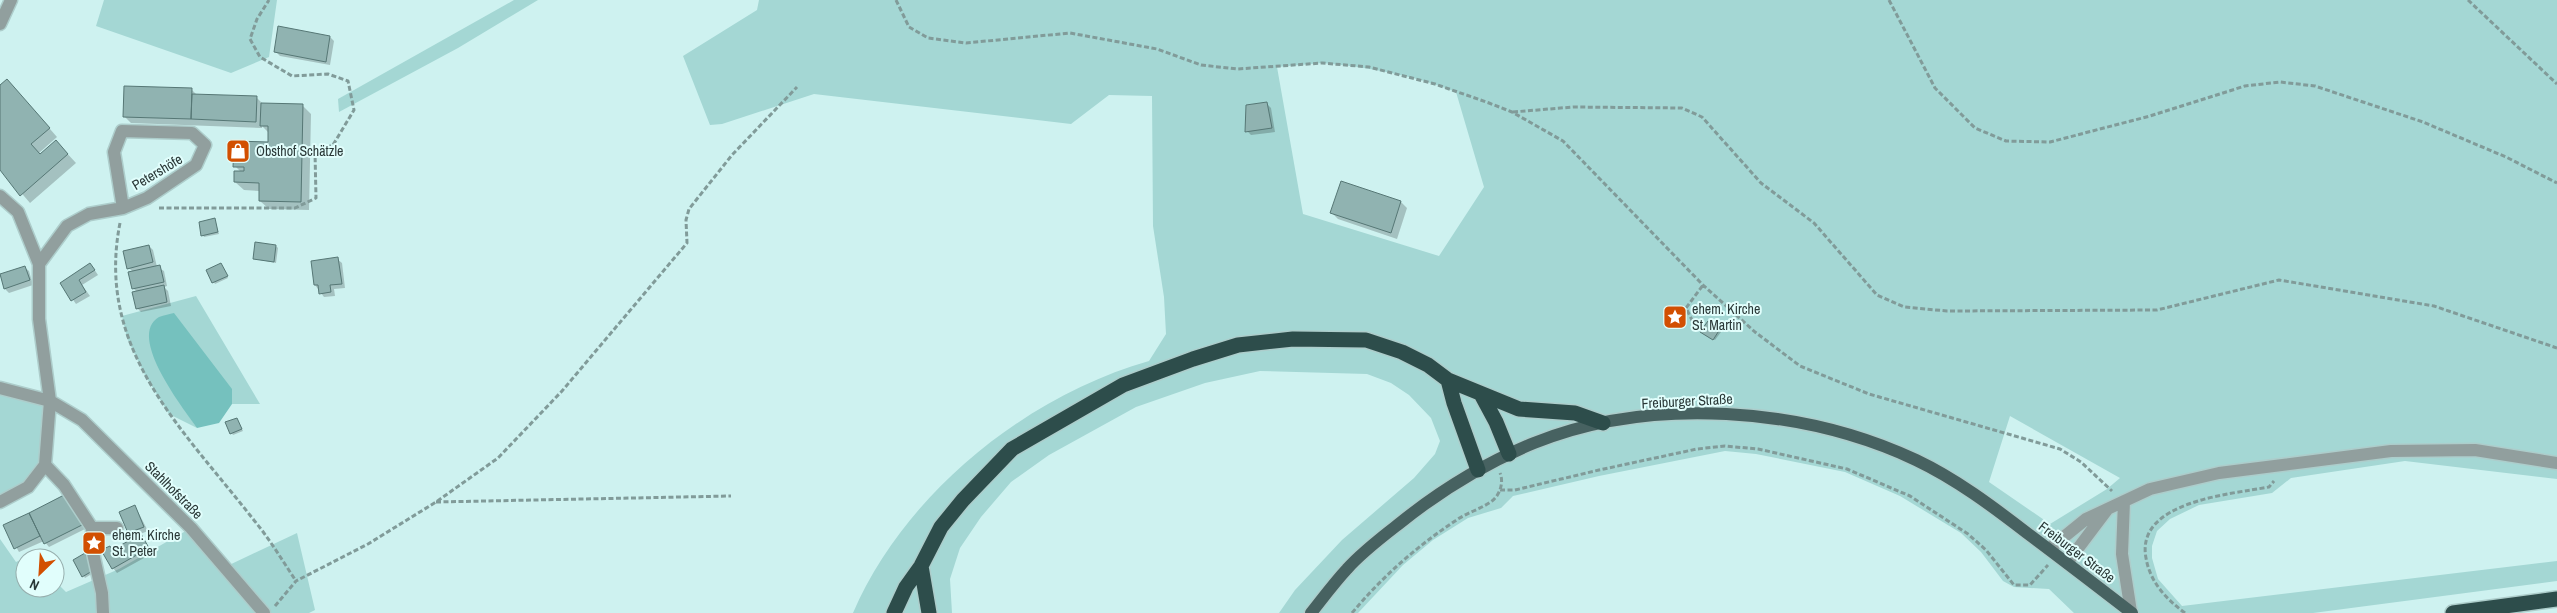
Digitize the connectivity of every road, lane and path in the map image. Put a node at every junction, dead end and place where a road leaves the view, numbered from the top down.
1 (11, 0) edge
2 (268, 0) edge
3 (896, 0) edge
4 (1889, 0) edge
5 (2468, 0) edge
6 (0, 24) edge
7 (2557, 84) edge
8 (797, 88) dead end
9 (1512, 112) junction
10 (2557, 183) edge
11 (0, 196) edge
12 (124, 208) junction
13 (152, 208) dead end
14 (39, 264) junction
15 (1703, 285) junction
16 (1696, 328) dead end
17 (2557, 348) edge
18 (1448, 380) junction
19 (0, 388) edge
20 (1482, 396) junction
21 (50, 401) junction
22 (1603, 423) junction
23 (1502, 458) junction
24 (2557, 463) edge
25 (2288, 464) junction
26 (45, 465) junction
27 (1478, 470) junction
28 (1500, 490) junction
29 (731, 496) dead end
30 (2124, 501) junction
31 (0, 502) edge
32 (436, 502) junction
33 (2109, 508) junction
34 (92, 528) junction
35 (116, 528) dead end
36 (2052, 552) junction
37 (2067, 563) junction
38 (921, 566) junction
39 (296, 581) junction
40 (2557, 599) edge
41 (264, 612) edge
42 (2131, 612) edge
43 (103, 613) edge
44 (894, 613) edge
45 (929, 613) edge
46 (1311, 613) edge
47 (1352, 613) edge
48 (2185, 613) edge
49 (2453, 613) edge

1 - 6 street
2 - 13 path
3 - 9 path
4 - 10 path
5 - 7 path
8 - 32 path
9 - 15 path
9 - 17 path
11 - 14 street
12 - 12 street, Petershöfe
12 - 14 street, Petershöfe
12 - 39 path
14 - 21 street
15 - 16 path
15 - 30 path
18 - 20 highway
18 - 27 highway
18 - 38 highway
19 - 21 street
20 - 22 highway
20 - 23 highway
21 - 26 street
21 - 41 street, Stahlhofstraße
22 - 23 main road, Freiburger Straße
22 - 36 main road, Freiburger Straße
23 - 27 main road, Freiburger Straße
23 - 28 path
24 - 25 street
25 - 30 street
25 - 48 path
26 - 31 street
26 - 34 street
27 - 46 main road, Freiburger Straße
28 - 36 path
28 - 47 path
29 - 32 path
30 - 33 street
30 - 42 street
32 - 39 path
33 - 36 street
33 - 37 street
34 - 35 street
34 - 43 street
36 - 37 main road, Freiburger Straße
37 - 42 main road, Freiburger Straße
38 - 44 highway
38 - 45 highway
39 - 41 path
40 - 49 highway

